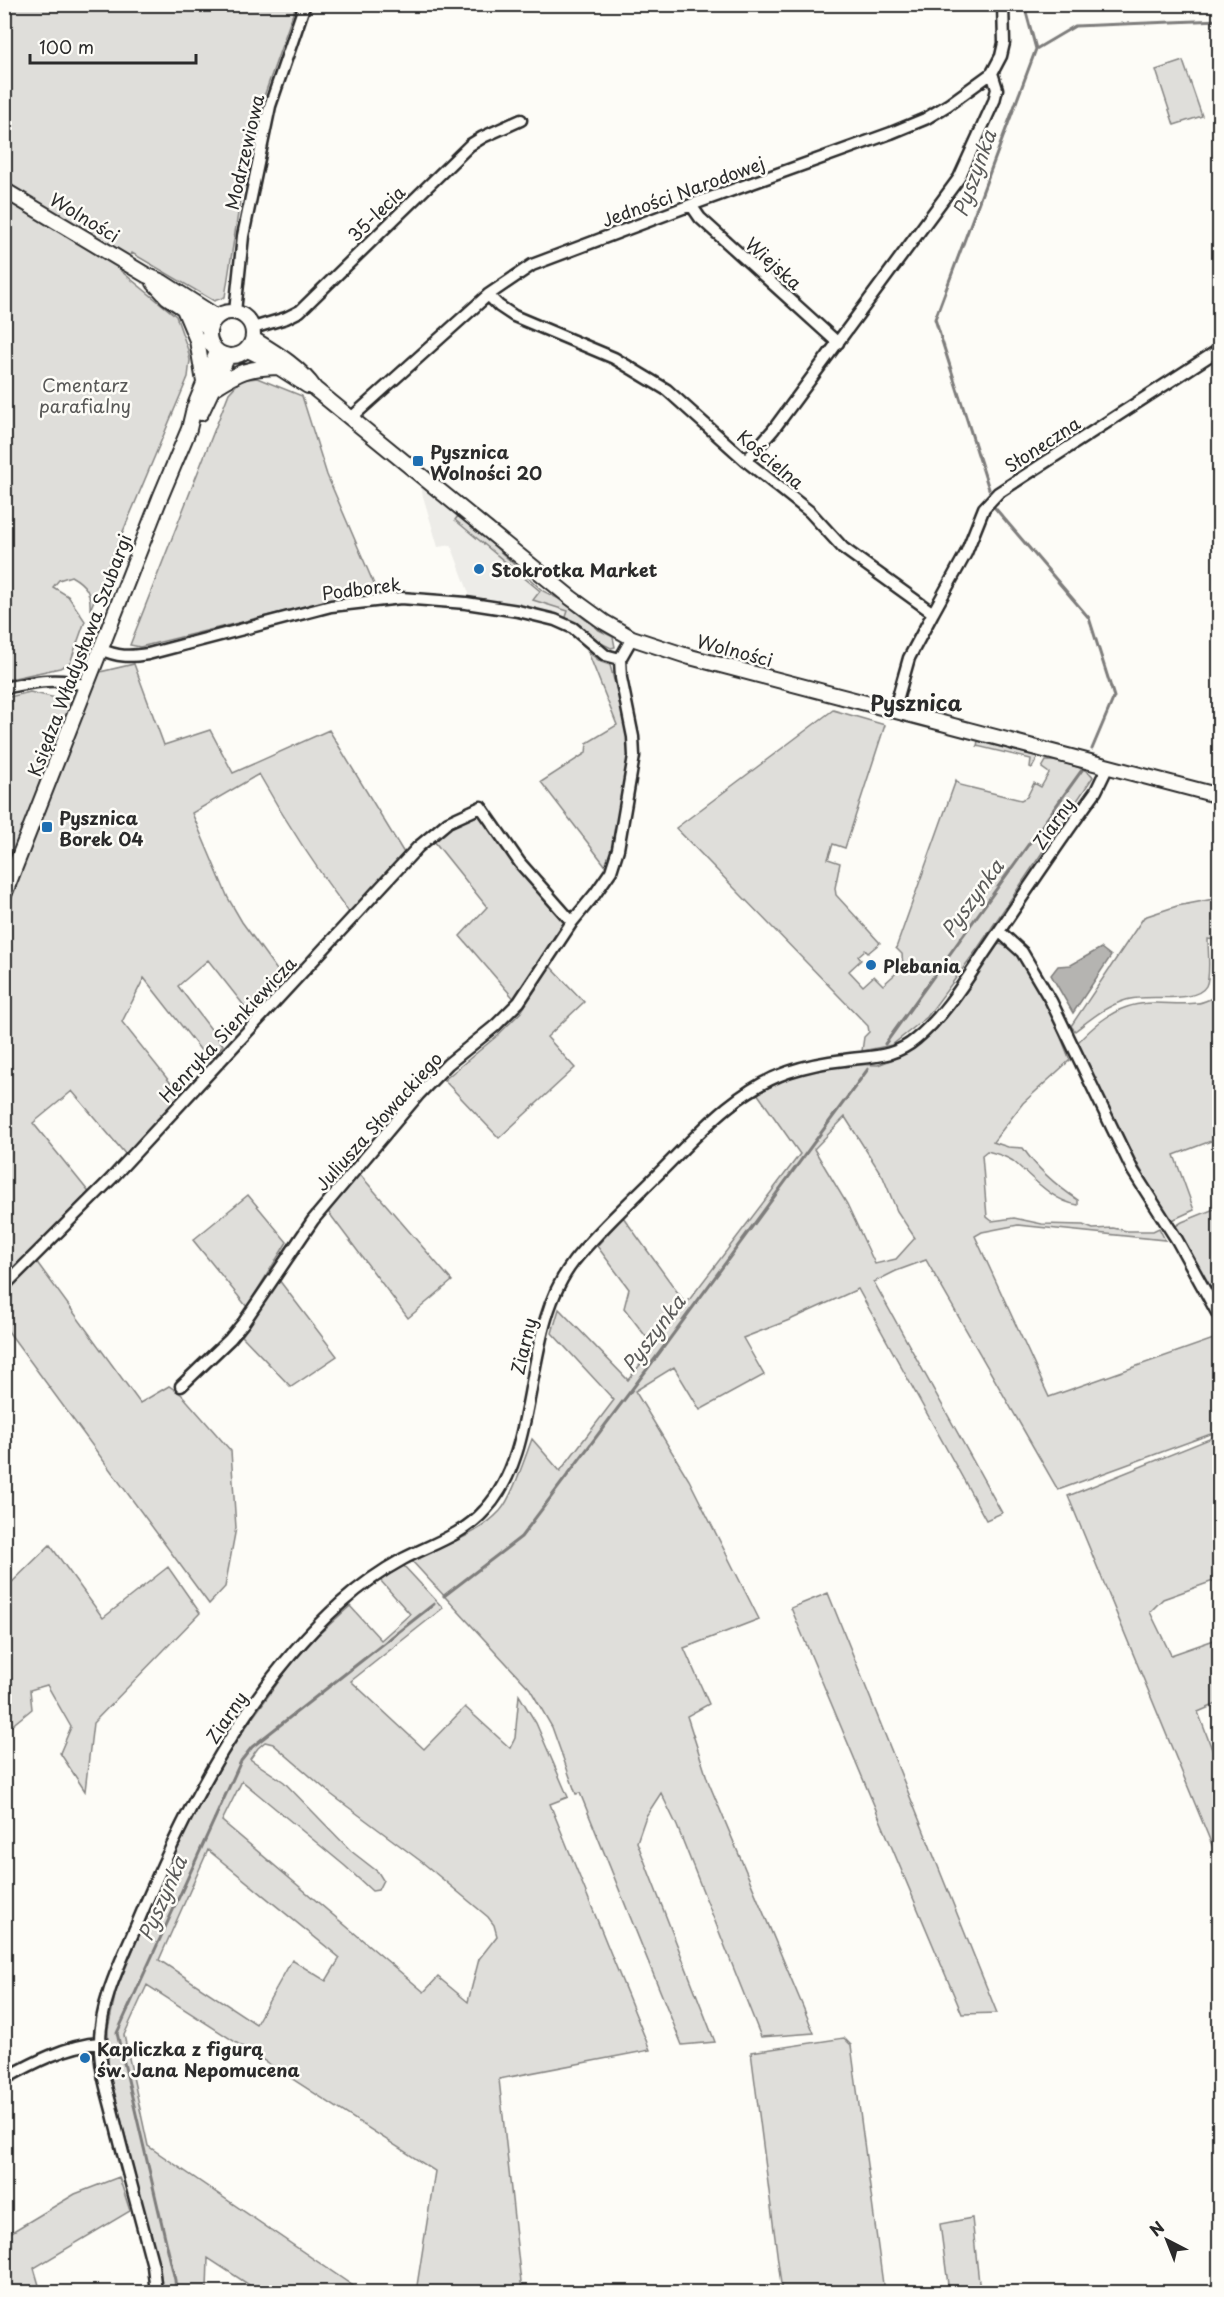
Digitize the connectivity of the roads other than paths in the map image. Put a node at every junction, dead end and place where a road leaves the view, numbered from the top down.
1 (305, 4) edge
2 (1003, 4) edge
3 (992, 73) junction
4 (521, 120) dead end
5 (4, 190) edge
6 (691, 205) junction
7 (146, 275) junction
8 (488, 295) junction
9 (184, 309) junction
10 (236, 312) junction
11 (217, 317) junction
12 (209, 329) junction
13 (251, 339) junction
14 (838, 343) junction
15 (1220, 349) edge
16 (222, 354) junction
17 (278, 367) junction
18 (209, 386) junction
19 (315, 389) junction
20 (351, 418) junction
21 (746, 461) junction
22 (933, 613) junction
23 (632, 638) junction
24 (100, 649) junction
25 (620, 659) junction
26 (86, 686) junction
27 (4, 688) edge
28 (894, 711) junction
29 (1108, 766) junction
30 (1220, 796) edge
31 (4, 895) edge
32 (572, 922) junction
33 (999, 931) junction
34 (4, 1286) edge
35 (1220, 1318) edge
36 (181, 1386) dead end
37 (100, 2043) junction
38 (4, 2079) edge
39 (156, 2292) edge

1 - 10 street, Modrzewiowa
2 - 3 street
3 - 6 street, Jedności Narodowej
3 - 14 street
4 - 13 street, 35-lecia
5 - 7 street, Wolności
6 - 8 street, Jedności Narodowej
6 - 14 street, Wiejska
7 - 9 street, Wolności
7 - 11 street, Wolności
8 - 20 street, Jedności Narodowej
8 - 21 street, Kościelna
9 - 12 street, Wolności
9 - 18 street
10 - 11 street
10 - 13 street
11 - 12 street
12 - 16 street
13 - 16 street
13 - 17 street, Wolności
13 - 19 street, Wolności
14 - 21 street
15 - 22 street, Słoneczna
16 - 18 street, Księdza Władysława Szubargi
17 - 18 street
17 - 19 street, Wolności
18 - 24 street, Księdza Władysława Szubargi
19 - 20 street, Wolności
20 - 23 street, Wolności
21 - 22 street, Kościelna
22 - 28 street
23 - 25 street
23 - 28 street, Wolności
24 - 25 street, Podborek
24 - 26 street, Księdza Władysława Szubargi
25 - 32 street, Juliusza Słowackiego
26 - 27 street
26 - 31 street, Księdza Władysława Szubargi
28 - 29 street, Wolności
29 - 30 street, Wolności
29 - 33 street, Ziarny
32 - 34 street, Henryka Sienkiewicza
32 - 36 street, Juliusza Słowackiego
33 - 35 street
33 - 37 street, Ziarny
37 - 38 street
37 - 39 street, Ziarny

